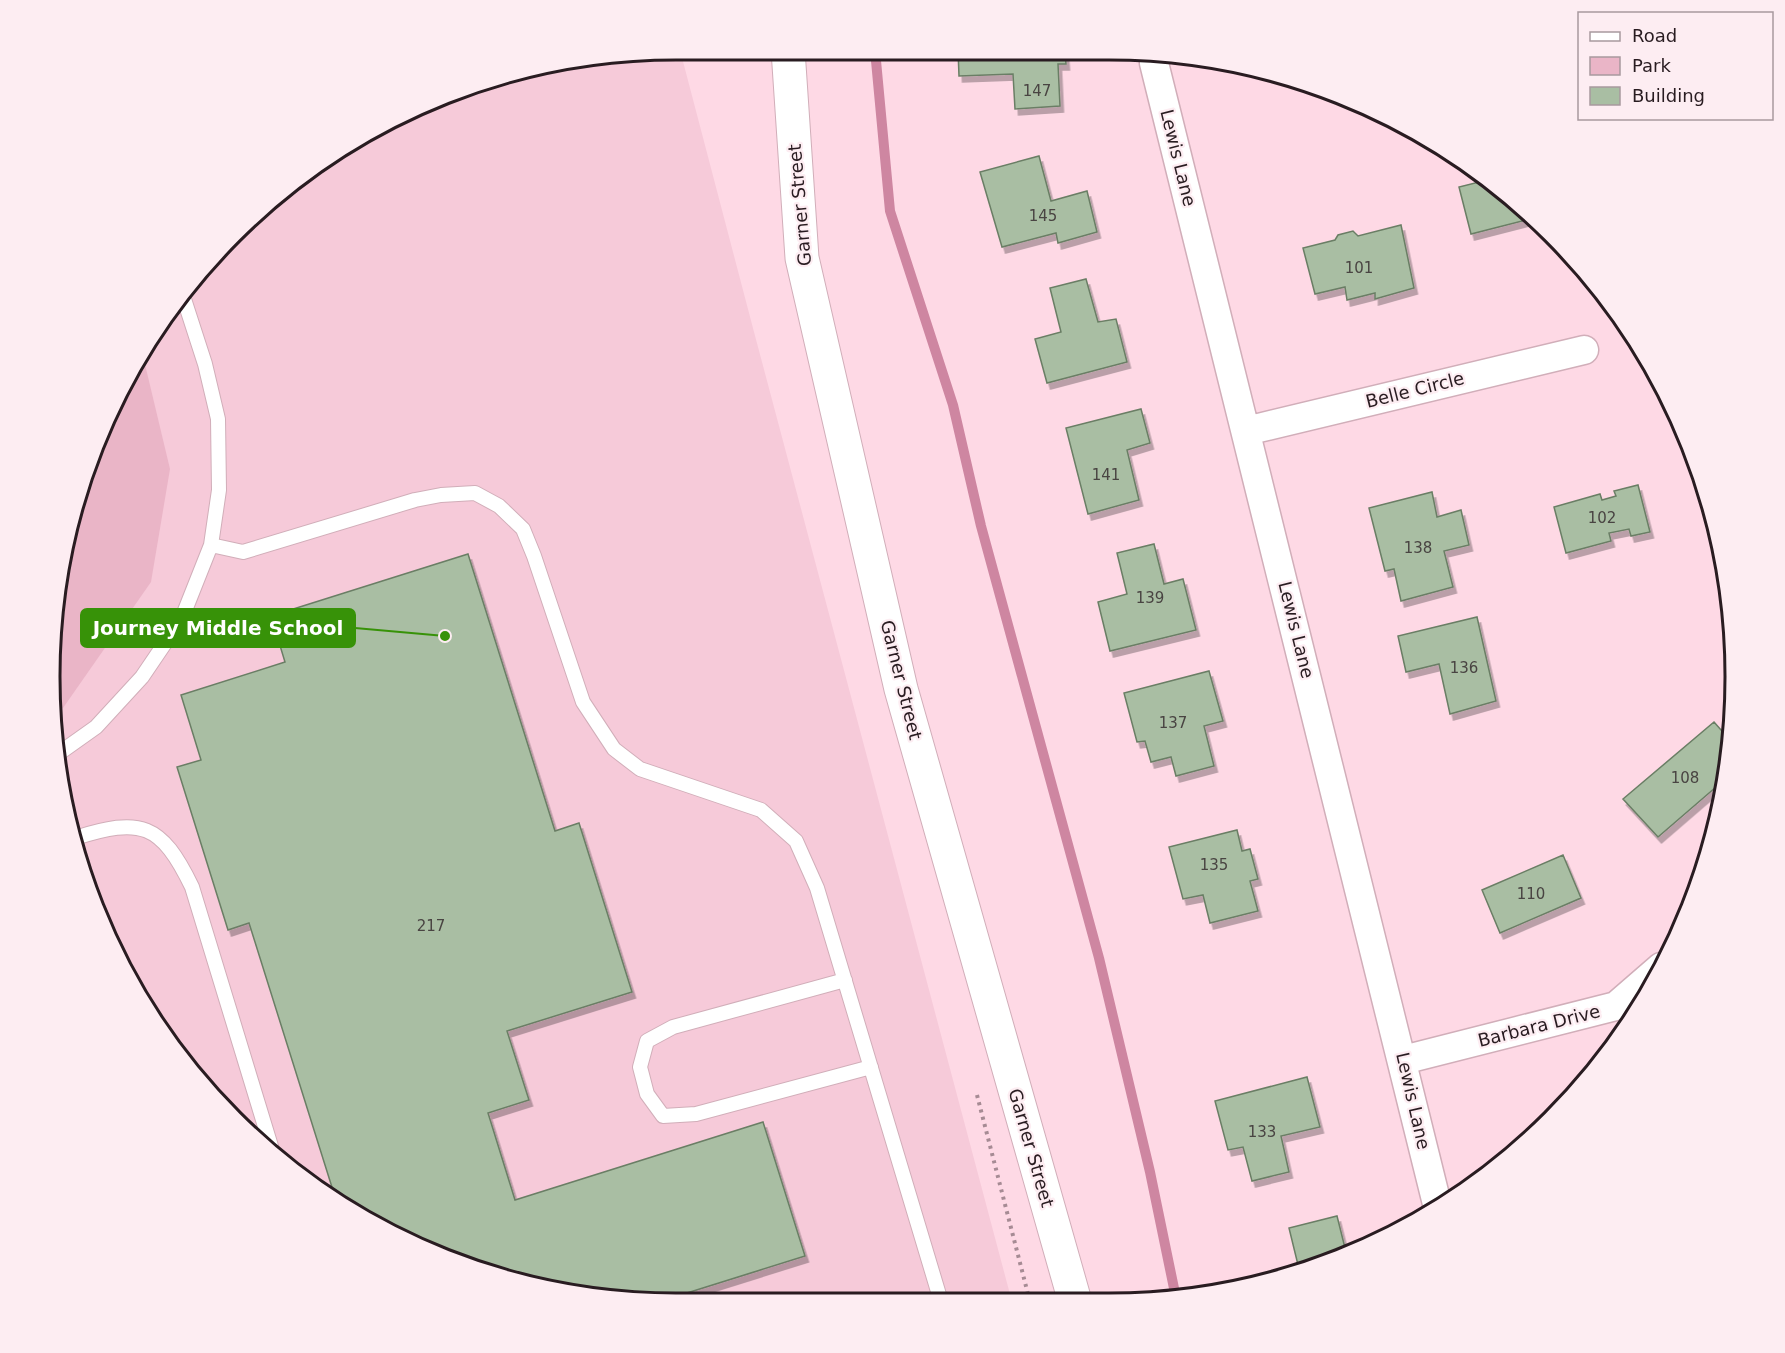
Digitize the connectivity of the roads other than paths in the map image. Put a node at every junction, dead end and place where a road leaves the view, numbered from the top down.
1 (789, 60) edge
2 (1154, 62) edge
3 (185, 303) edge
4 (1584, 350) dead end
5 (1246, 431) junction
6 (211, 545) junction
7 (64, 750) edge
8 (81, 836) edge
9 (845, 980) junction
10 (1643, 982) edge
11 (1403, 1060) junction
12 (871, 1066) junction
13 (269, 1139) edge
14 (1436, 1198) edge
15 (936, 1293) edge
16 (1073, 1293) edge

1 - 16 street, Garner Street
2 - 5 street, Lewis Lane
3 - 6 lane
4 - 5 street, Belle Circle
5 - 11 street, Lewis Lane
6 - 7 lane
6 - 9 lane
8 - 13 lane
9 - 12 lane
9 - 12 lane
10 - 11 street, Barbara Drive
11 - 14 street, Lewis Lane
12 - 15 lane

